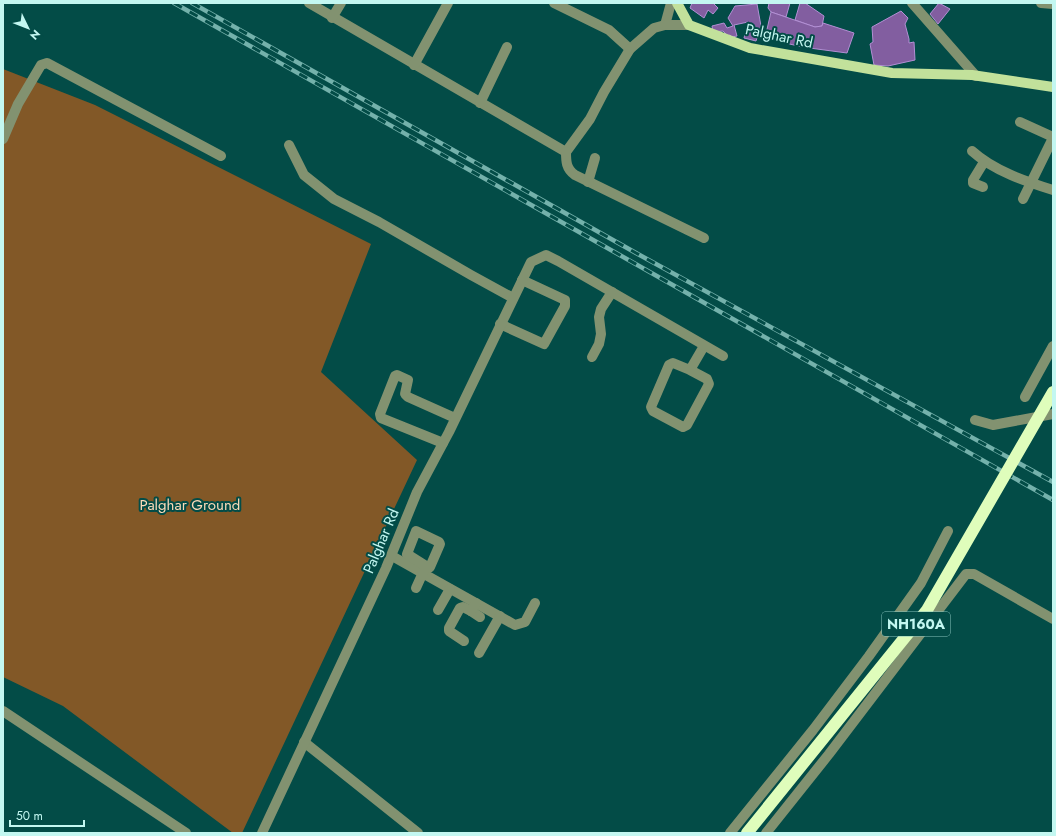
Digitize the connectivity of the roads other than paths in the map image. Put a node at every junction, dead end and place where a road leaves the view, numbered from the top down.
1 (309, 3) edge
2 (341, 3) edge
3 (448, 3) edge
4 (554, 3) edge
5 (912, 3) edge
6 (1041, 3) edge
7 (676, 4) edge
8 (1053, 4) edge
9 (332, 18) junction
10 (665, 25) junction
11 (689, 25) junction
12 (507, 47) dead end
13 (630, 49) junction
14 (414, 65) junction
15 (976, 76) junction
16 (1053, 87) edge
17 (480, 103) junction
18 (1020, 122) dead end
19 (1053, 137) edge
20 (3, 139) edge
21 (289, 145) dead end
22 (972, 151) dead end
23 (566, 152) junction
24 (1050, 152) edge
25 (221, 156) dead end
26 (595, 158) dead end
27 (984, 162) junction
28 (588, 182) junction
29 (1031, 182) junction
30 (983, 187) dead end
31 (1053, 190) edge
32 (1023, 199) dead end
33 (704, 238) dead end
34 (522, 280) junction
35 (612, 292) junction
36 (513, 298) junction
37 (500, 324) junction
38 (704, 346) junction
39 (1053, 346) edge
40 (723, 356) dead end
41 (592, 357) dead end
42 (690, 370) junction
43 (1053, 392) edge
44 (1025, 397) dead end
45 (1053, 414) edge
46 (455, 418) junction
47 (975, 420) dead end
48 (443, 443) junction
49 (948, 531) dead end
50 (392, 556) junction
51 (424, 570) junction
52 (416, 588) dead end
53 (450, 589) junction
54 (535, 603) dead end
55 (473, 607) junction
56 (438, 610) dead end
57 (500, 616) junction
58 (480, 617) dead end
59 (1053, 619) edge
60 (464, 641) dead end
61 (479, 653) dead end
62 (3, 711) edge
63 (304, 742) junction
64 (186, 833) edge
65 (262, 833) edge
66 (418, 833) edge
67 (730, 833) edge
68 (747, 833) edge
69 (766, 833) edge

1 - 9 street
2 - 9 street
3 - 14 street
4 - 13 street
5 - 15 street
6 - 8 street
7 - 10 street
7 - 11 main road
9 - 14 street
10 - 11 street, Palghar Rd
10 - 13 street, Palghar Rd
11 - 15 main road, Palghar Rd
12 - 17 street
13 - 23 street, Palghar Rd
14 - 17 street
15 - 16 main road, Palghar Rd
17 - 23 street
18 - 19 street
19 - 24 street
20 - 25 street
21 - 36 street
22 - 27 street
23 - 28 street
24 - 29 street
26 - 28 street
27 - 29 street
27 - 30 street
28 - 33 street
29 - 31 street
29 - 32 street
34 - 35 street, Palghar Rd
34 - 36 street, Palghar Rd
34 - 37 street
35 - 38 street
35 - 41 street
36 - 37 street, Palghar Rd
37 - 46 street, Palghar Rd
38 - 40 street
38 - 42 street
39 - 44 street
42 - 42 street
43 - 68 highway, NH160A, bridge
45 - 47 street
46 - 48 street, Palghar Rd
46 - 48 street
48 - 50 street, Palghar Rd
49 - 67 street
50 - 51 street
50 - 63 street, Palghar Rd
51 - 52 street
51 - 53 street
53 - 55 street
53 - 56 street
54 - 57 street
55 - 57 street
55 - 58 street
55 - 60 street
57 - 61 street
59 - 69 street
62 - 64 street
63 - 65 street, Palghar Rd
63 - 66 street

